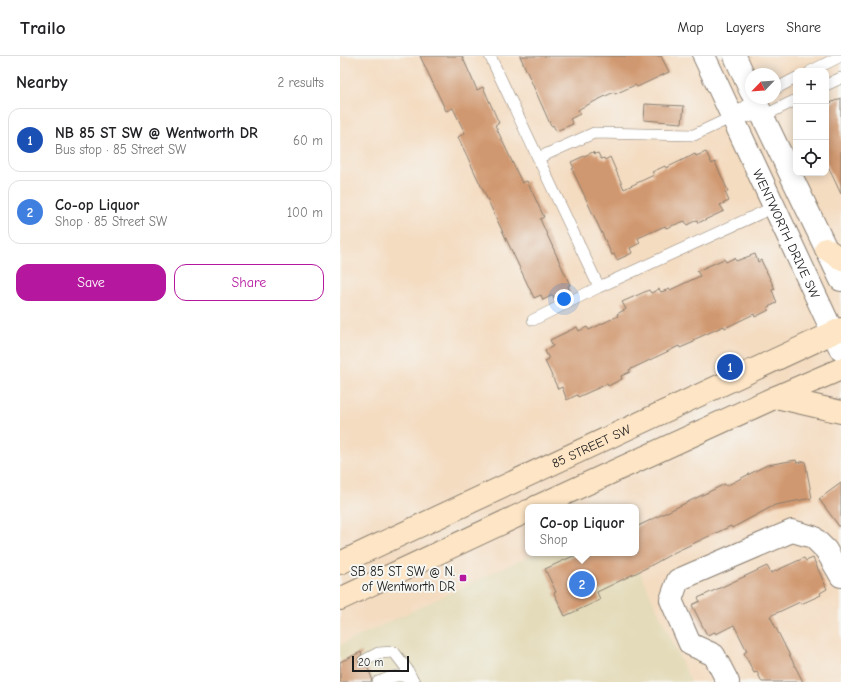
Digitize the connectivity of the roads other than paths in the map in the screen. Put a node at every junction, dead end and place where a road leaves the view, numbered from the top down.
1 (490, 56) edge
2 (704, 56) edge
3 (735, 56) edge
4 (841, 56) edge
5 (817, 68) edge
6 (745, 77) edge
7 (841, 78) edge
8 (793, 80) edge
9 (829, 84) edge
10 (781, 86) edge
11 (781, 100) edge
12 (793, 100) edge
13 (750, 104) edge
14 (750, 104) edge
15 (758, 104) edge
16 (732, 117) junction
17 (538, 158) junction
18 (774, 207) junction
19 (834, 254) edge
20 (841, 280) edge
21 (599, 287) junction
22 (533, 320) dead end
23 (838, 337) edge
24 (841, 369) edge
25 (776, 397) junction
26 (841, 412) edge
27 (543, 504) edge
28 (525, 512) edge
29 (340, 563) edge
30 (841, 576) edge
31 (340, 599) edge
32 (364, 660) dead end
33 (414, 681) edge
34 (378, 682) edge
35 (728, 682) edge

1 - 17 lane
2 - 16 street, WENTWORTH DRIVE SW
3 - 6 street
4 - 5 lane
7 - 9 lane
8 - 10 lane
11 - 12 lane
13 - 16 lane
14 - 16 lane
15 - 19 street
16 - 17 lane
16 - 18 street, WENTWORTH DRIVE SW
17 - 21 lane
18 - 21 lane
18 - 23 street, WENTWORTH DRIVE SW
19 - 20 street
21 - 22 lane
23 - 29 main road, 85 STREET SW
24 - 25 main road
25 - 26 main road
25 - 27 main road
28 - 31 main road
30 - 35 street
32 - 33 lane
33 - 34 lane

